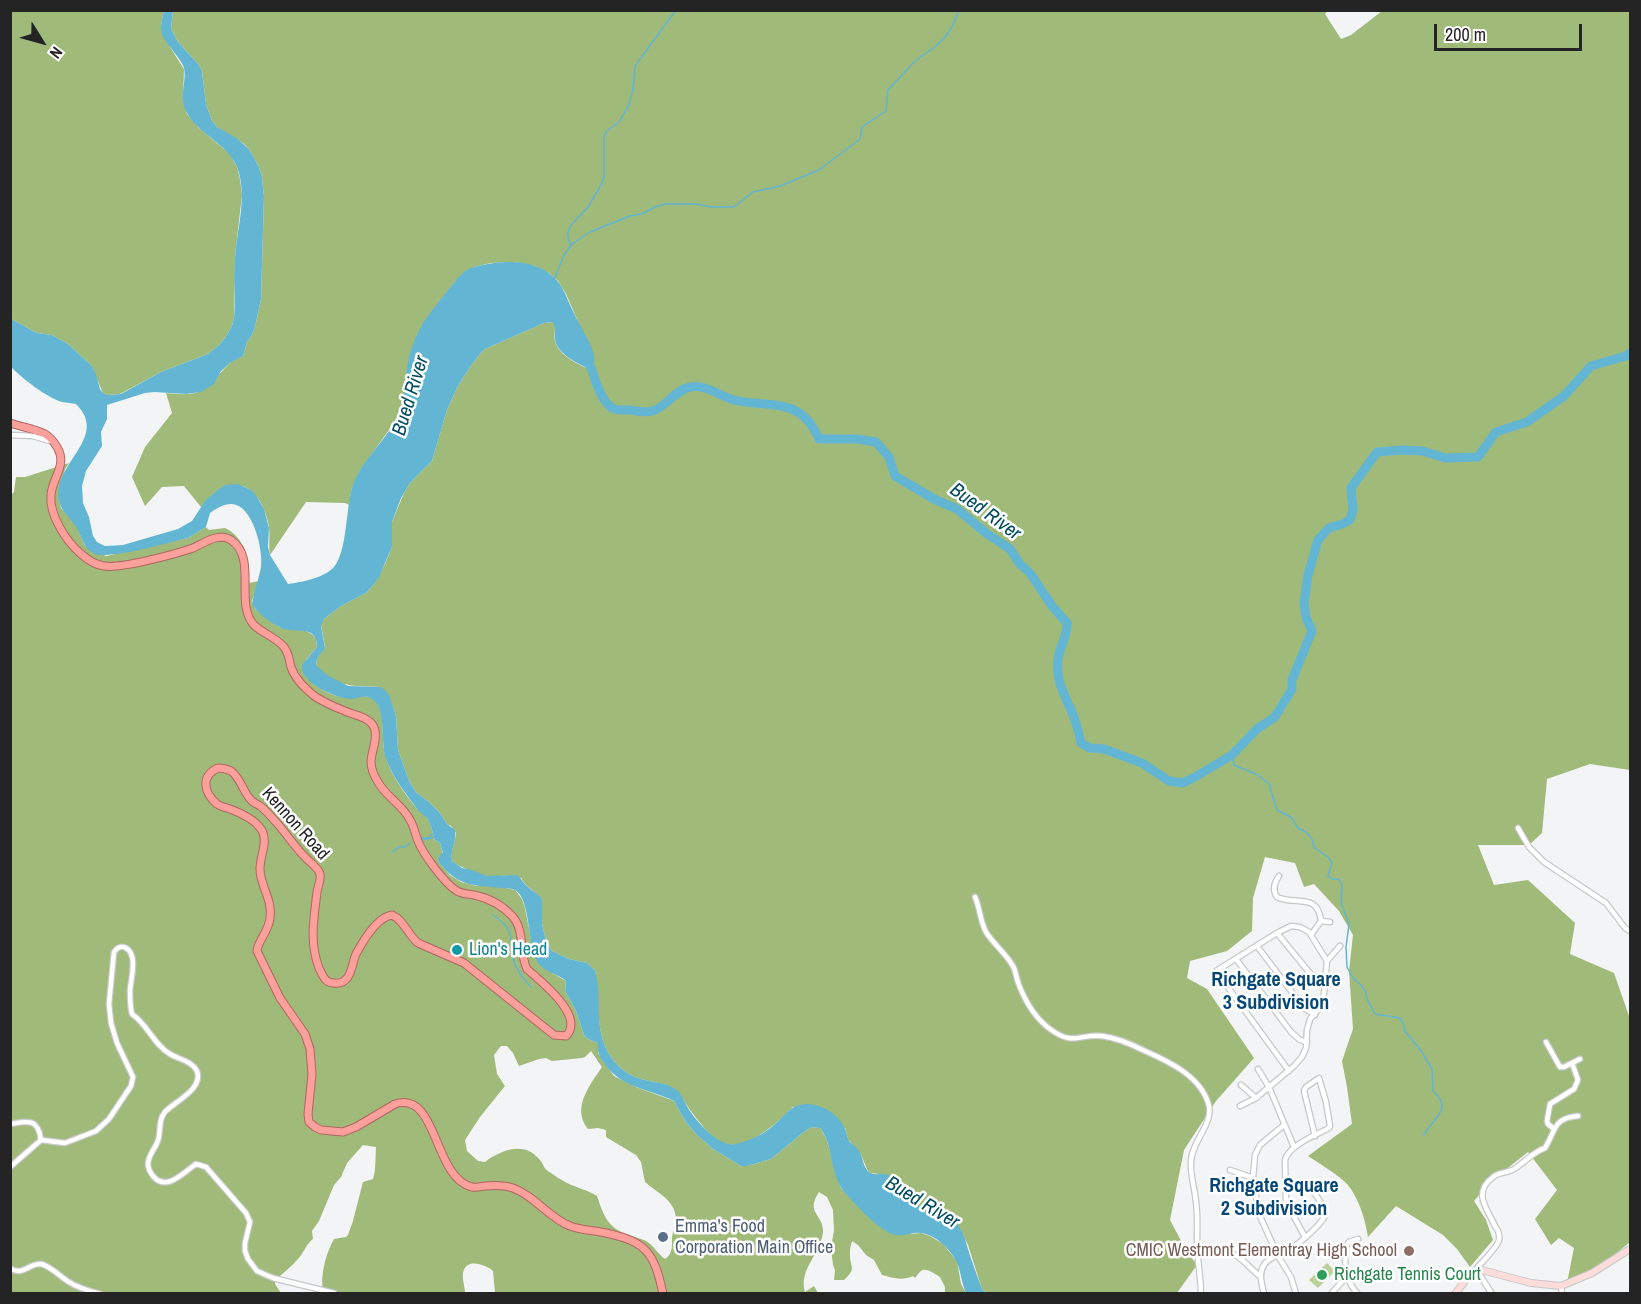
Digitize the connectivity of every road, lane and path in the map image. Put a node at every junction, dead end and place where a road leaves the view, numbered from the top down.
1 (10, 423) edge
2 (10, 435) edge
3 (53, 442) junction
4 (1518, 828) dead end
5 (1279, 876) dead end
6 (975, 897) dead end
7 (1321, 921) junction
8 (1330, 922) dead end
9 (1630, 931) edge
10 (1277, 933) junction
11 (1311, 934) junction
12 (1257, 946) junction
13 (1340, 946) dead end
14 (1236, 959) junction
15 (1327, 961) junction
16 (1325, 984) junction
17 (1315, 1015) junction
18 (1307, 1042) junction
19 (1546, 1042) dead end
20 (1580, 1059) dead end
21 (1572, 1063) junction
22 (1258, 1069) dead end
23 (1289, 1071) junction
24 (1241, 1085) dead end
25 (1269, 1087) junction
26 (1256, 1098) junction
27 (1240, 1106) dead end
28 (1578, 1116) dead end
29 (10, 1124) edge
30 (1284, 1125) junction
31 (1554, 1129) junction
32 (1315, 1136) junction
33 (40, 1140) junction
34 (1294, 1148) junction
35 (10, 1167) edge
36 (1230, 1170) dead end
37 (1253, 1178) junction
38 (1305, 1182) dead end
39 (1239, 1210) dead end
40 (1259, 1214) junction
41 (1305, 1238) junction
42 (1358, 1239) dead end
43 (1630, 1249) edge
44 (1225, 1251) dead end
45 (1278, 1256) junction
46 (10, 1268) edge
47 (1476, 1269) junction
48 (1261, 1276) junction
49 (1347, 1276) junction
50 (1561, 1290) edge
51 (100, 1293) edge
52 (333, 1293) edge
53 (663, 1293) edge
54 (1201, 1293) edge
55 (1264, 1293) edge
56 (1296, 1293) edge
57 (1331, 1293) edge
58 (1358, 1293) edge
59 (1455, 1293) edge
60 (1492, 1293) edge

1 - 3 highway
2 - 3 street
3 - 53 highway, Kennon Road
4 - 9 street
5 - 7 street
6 - 54 street
7 - 8 street
7 - 11 street
10 - 11 street
10 - 12 street
10 - 16 street
11 - 15 street
12 - 14 street
12 - 17 street
13 - 15 street
14 - 18 street
14 - 23 street
15 - 16 street
16 - 17 street
17 - 18 street
18 - 23 street
19 - 21 street
20 - 21 street
21 - 31 street
22 - 25 street
23 - 25 street
24 - 26 street
25 - 26 street
25 - 30 street
26 - 27 street
28 - 31 street
29 - 33 street
30 - 34 street
30 - 37 street
31 - 47 street
32 - 32 street
32 - 34 street
33 - 35 street
33 - 52 street
34 - 41 street
36 - 37 street
37 - 40 street
38 - 41 street
39 - 40 street
40 - 45 street
41 - 45 street
42 - 49 street
43 - 50 main road
44 - 48 street
45 - 48 street
45 - 56 street
46 - 51 street
47 - 50 main road
47 - 59 main road
47 - 60 street
48 - 55 street
49 - 57 street
49 - 58 street

